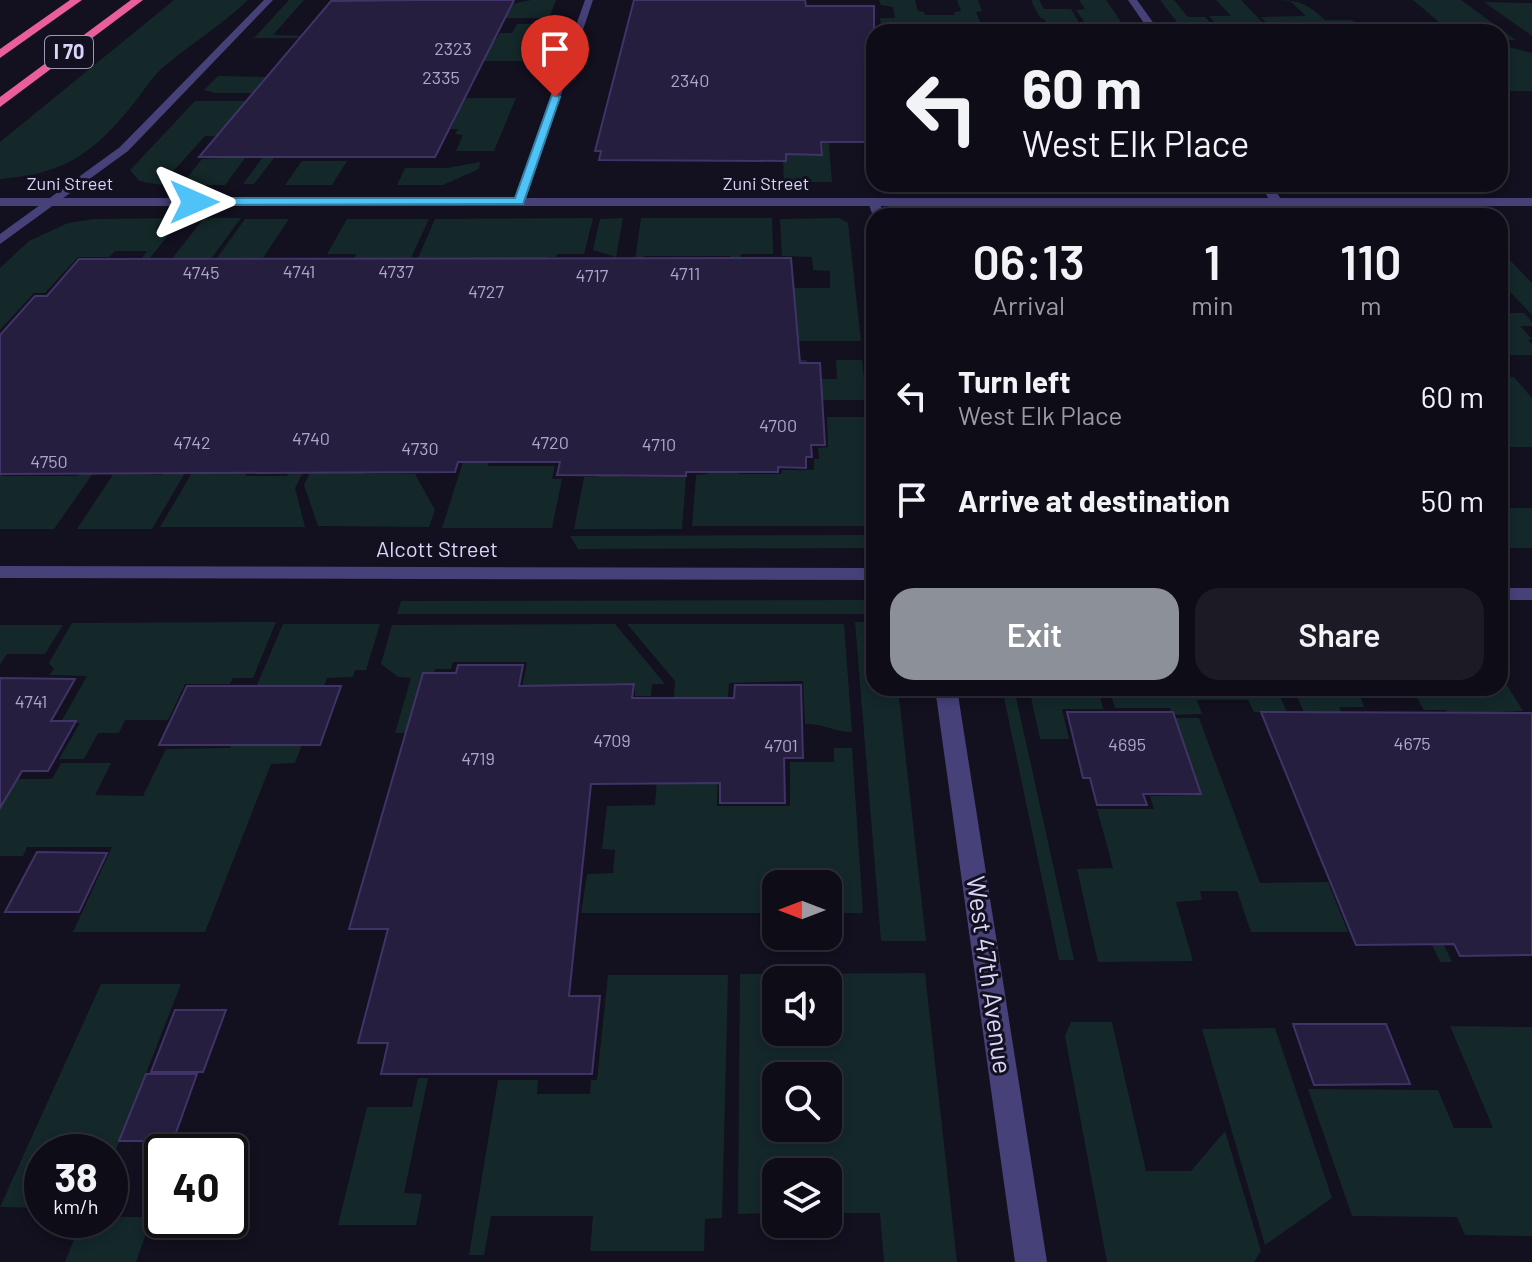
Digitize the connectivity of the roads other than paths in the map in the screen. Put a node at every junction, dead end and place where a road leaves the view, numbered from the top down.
1 (77, 0) edge
2 (138, 0) edge
3 (269, 0) edge
4 (589, 0) edge
5 (1132, 0) edge
6 (1149, 24) edge
7 (0, 54) edge
8 (0, 103) edge
9 (1270, 192) edge
10 (0, 202) edge
11 (54, 202) junction
12 (519, 202) junction
13 (874, 202) junction
14 (1277, 202) junction
15 (1532, 202) edge
16 (875, 208) edge
17 (0, 240) edge
18 (0, 572) edge
19 (866, 574) edge
20 (1508, 594) edge
21 (1532, 594) edge
22 (947, 696) edge
23 (1031, 1262) edge

1 - 7 highway, I 70
2 - 8 highway, I 70
3 - 11 street
4 - 12 street
5 - 6 street
9 - 14 street
10 - 11 street, Zuni Street
11 - 12 street, Zuni Street
11 - 17 street
12 - 13 street, Zuni Street
13 - 14 street, Zuni Street
13 - 16 street
14 - 15 street, Zuni Street
18 - 19 street, Alcott Street
20 - 21 street
22 - 23 street, West 47th Avenue

